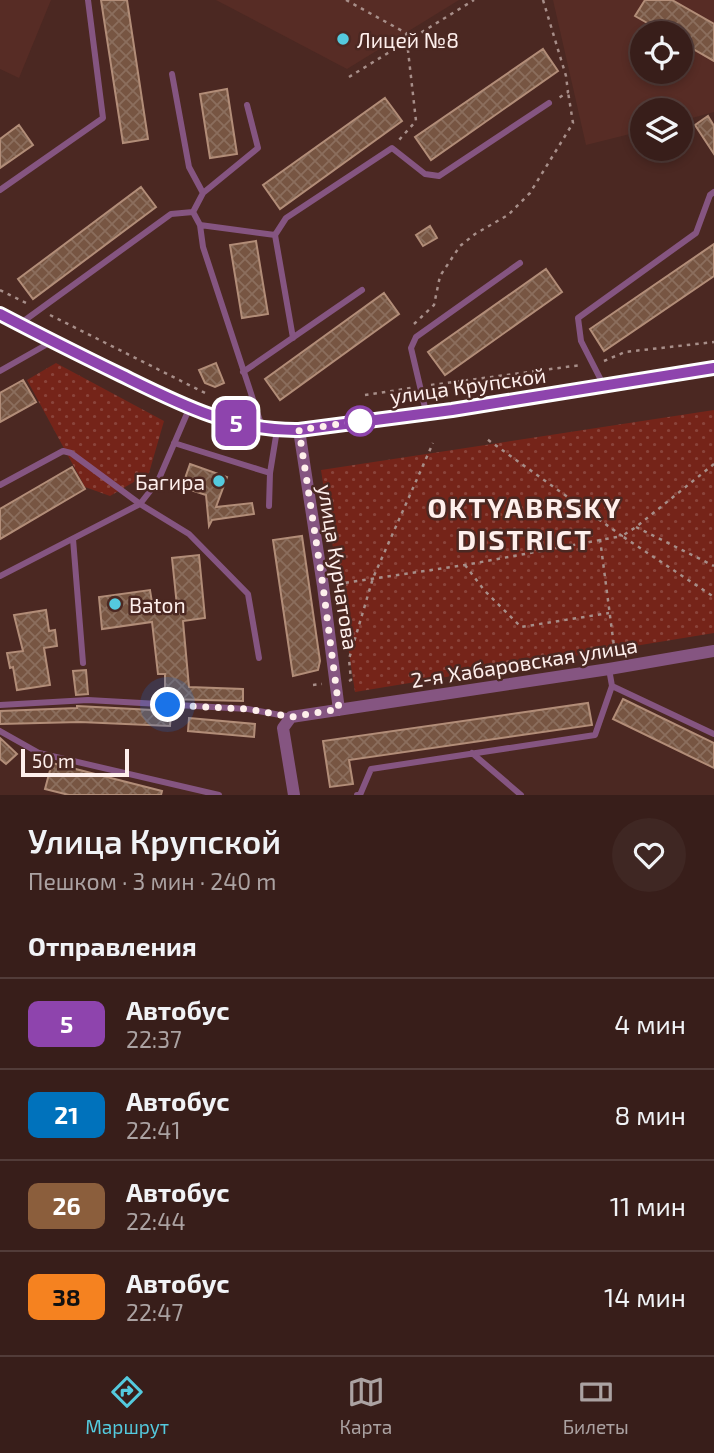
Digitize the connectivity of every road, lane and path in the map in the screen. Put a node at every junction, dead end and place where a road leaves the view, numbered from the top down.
1 (88, 0) edge
2 (346, 0) edge
3 (474, 0) edge
4 (544, 0) edge
5 (406, 41) junction
6 (172, 74) dead end
7 (349, 77) dead end
8 (568, 92) junction
9 (549, 103) joint
10 (247, 105) dead end
11 (392, 148) junction
12 (0, 190) edge
13 (714, 192) edge
14 (203, 193) junction
15 (192, 212) junction
16 (200, 225) junction
17 (275, 235) junction
18 (520, 263) dead end
19 (0, 290) edge
20 (362, 290) dead end
21 (41, 310) junction
22 (0, 314) edge
23 (20, 324) junction
24 (414, 324) dead end
25 (293, 338) junction
26 (52, 341) junction
27 (714, 342) edge
28 (594, 365) junction
29 (714, 368) edge
30 (0, 372) edge
31 (243, 372) junction
32 (604, 386) junction
33 (420, 387) junction
34 (209, 395) dead end
35 (365, 395) dead end
36 (189, 409) junction
37 (426, 414) junction
38 (270, 429) junction
39 (299, 430) junction
40 (484, 437) dead end
41 (174, 443) junction
42 (433, 443) dead end
43 (714, 464) edge
44 (270, 472) junction
45 (0, 485) edge
46 (140, 504) junction
47 (269, 506) dead end
48 (636, 527) junction
49 (622, 536) junction
50 (72, 539) junction
51 (600, 539) junction
52 (465, 565) junction
53 (714, 566) edge
54 (0, 576) edge
55 (373, 578) junction
56 (323, 586) junction
57 (714, 597) edge
58 (609, 613) junction
59 (714, 651) edge
60 (259, 658) dead end
61 (83, 663) dead end
62 (613, 668) junction
63 (337, 682) junction
64 (313, 685) dead end
65 (612, 686) junction
66 (0, 705) edge
67 (339, 709) junction
68 (291, 717) junction
69 (0, 731) edge
70 (714, 734) edge
71 (472, 753) junction
72 (219, 795) edge
73 (294, 795) edge
74 (359, 795) edge
75 (521, 795) edge

1 - 12 lane
2 - 5 path
3 - 5 path
4 - 8 path
5 - 7 path
5 - 11 path
6 - 14 lane
8 - 9 path
8 - 24 path
9 - 11 lane
10 - 14 lane
11 - 17 lane
13 - 28 lane
14 - 15 lane
15 - 16 lane
15 - 21 lane
16 - 17 lane
16 - 31 lane
17 - 25 lane
18 - 33 lane
19 - 21 path
20 - 25 lane
21 - 23 lane
21 - 34 path
22 - 23 street, улица Крупской
23 - 26 street, улица Крупской
25 - 31 lane
26 - 30 lane
26 - 36 street, улица Крупской
27 - 28 path
28 - 32 lane
28 - 33 path
29 - 32 street, улица Крупской
31 - 38 lane
32 - 37 street, улица Крупской
33 - 35 path
33 - 37 lane
36 - 38 street, улица Крупской
36 - 41 lane
37 - 39 street, улица Крупской
38 - 39 street, улица Крупской
38 - 44 lane
39 - 56 street, улица Курчатова
40 - 49 path
41 - 44 lane
41 - 46 lane
42 - 55 path
43 - 48 path
44 - 47 lane
45 - 46 lane
46 - 50 lane
46 - 60 lane
48 - 49 path
48 - 53 path
49 - 51 path
49 - 57 path
50 - 54 lane
50 - 61 lane
51 - 52 path
51 - 58 path
52 - 55 path
52 - 58 path
55 - 56 path
55 - 63 path
56 - 63 street, улица Курчатова
58 - 62 path
59 - 62 street, 2-я Хабаровская улица
62 - 65 lane
62 - 67 street, 2-я Хабаровская улица
63 - 64 path
63 - 67 street, улица Курчатова
65 - 70 lane
65 - 71 lane
66 - 68 lane
67 - 68 street, 2-я Хабаровская улица
68 - 73 street
69 - 72 lane
71 - 74 lane
71 - 75 lane

